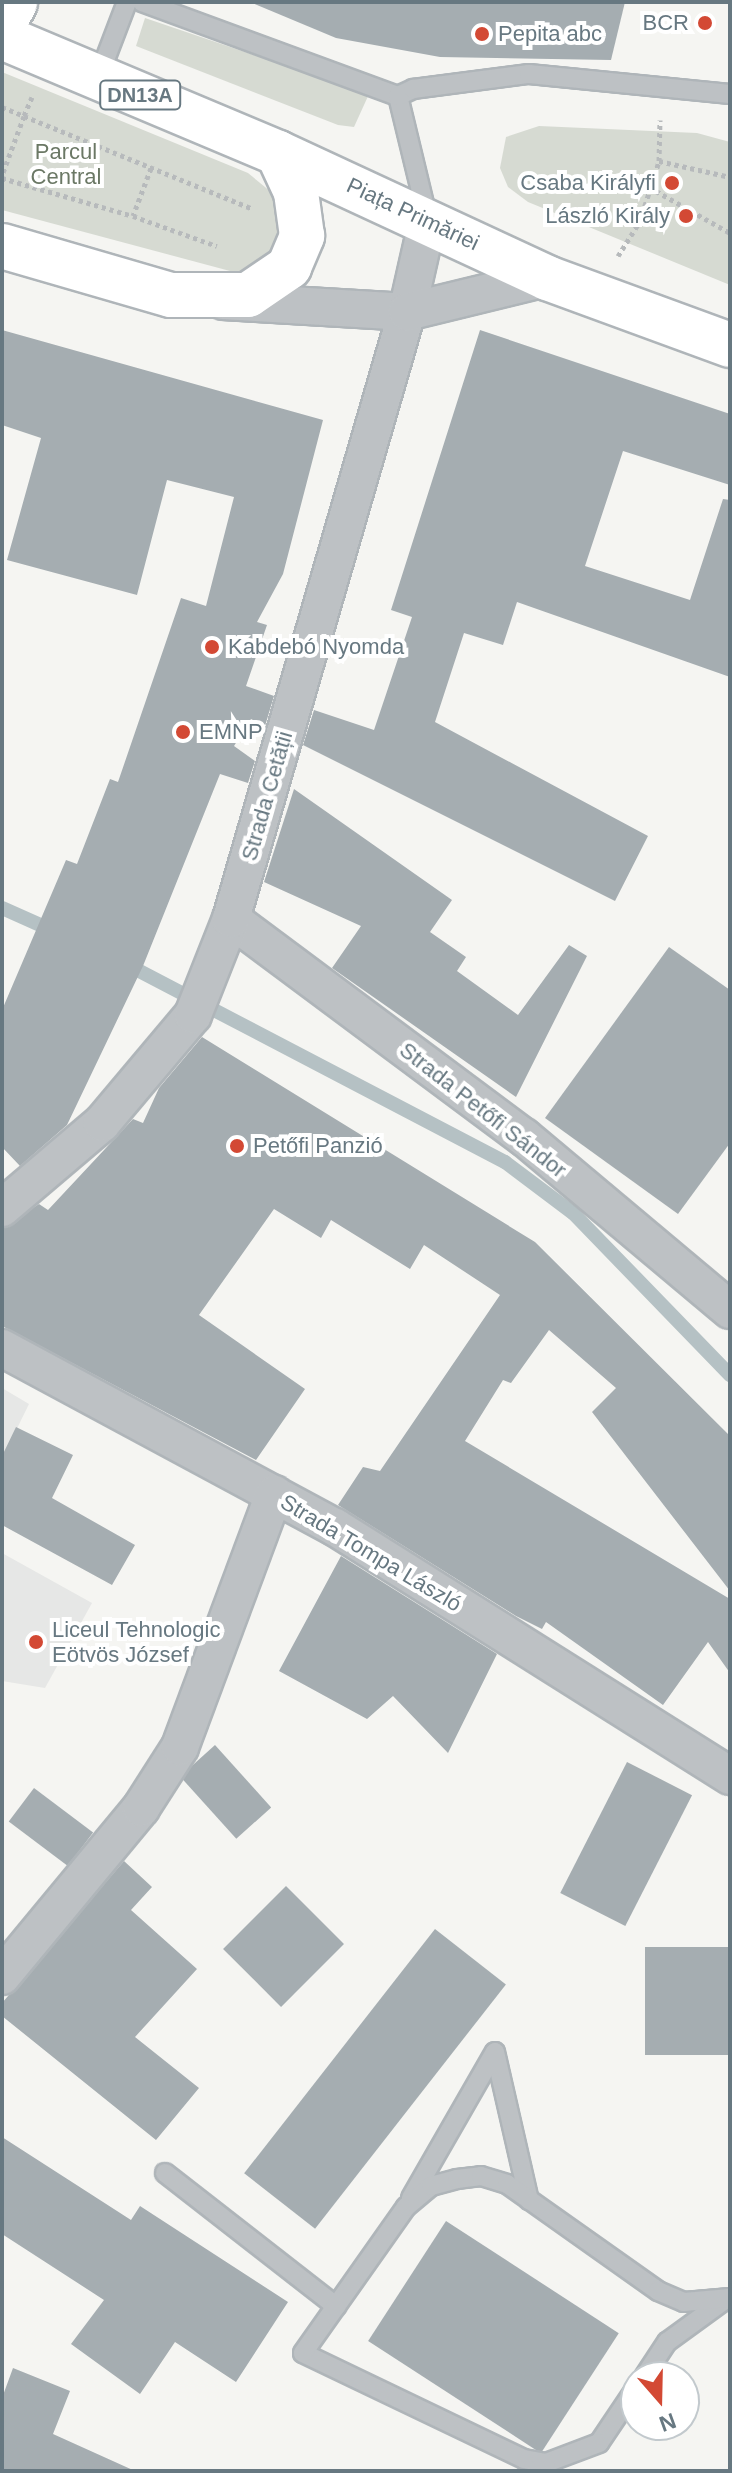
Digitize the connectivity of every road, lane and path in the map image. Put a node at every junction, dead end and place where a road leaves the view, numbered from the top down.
1 (15, 2) edge
2 (127, 2) edge
3 (142, 2) edge
4 (2, 28) edge
5 (2, 37) edge
6 (98, 78) junction
7 (660, 83) junction
8 (730, 94) edge
9 (398, 96) junction
10 (2, 107) edge
11 (278, 153) junction
12 (659, 161) junction
13 (151, 168) dead end
14 (2, 176) edge
15 (730, 177) edge
16 (649, 187) junction
17 (133, 216) junction
18 (428, 219) junction
19 (730, 233) edge
20 (2, 246) edge
21 (231, 251) dead end
22 (627, 270) dead end
23 (547, 278) junction
24 (222, 301) junction
25 (407, 312) junction
26 (730, 345) edge
27 (231, 919) junction
28 (2, 1208) edge
29 (730, 1310) edge
30 (2, 1348) edge
31 (274, 1494) junction
32 (730, 1776) edge
33 (2, 1976) edge
34 (165, 2173) dead end
35 (529, 2200) junction
36 (406, 2207) junction
37 (726, 2300) edge
38 (336, 2306) junction
39 (655, 2361) edge
40 (620, 2412) edge

1 - 4 main road
2 - 6 lane
3 - 9 lane
5 - 6 main road, Piața Primăriei / DN13A
6 - 11 main road, Piața Primăriei / DN13A
7 - 8 lane
7 - 9 lane
7 - 12 path
9 - 18 lane
10 - 14 path
11 - 18 main road, Piața Primăriei / DN13A
11 - 24 main road
12 - 15 path
12 - 16 path
13 - 17 path
14 - 17 path
16 - 19 path
16 - 22 path
17 - 21 path
18 - 23 main road, Piața Primăriei / DN13A
18 - 25 street, Strada Cetății
20 - 24 main road
23 - 25 street
23 - 26 main road, DN13A
24 - 25 street
25 - 27 street, Strada Cetății
27 - 28 street, Strada Cetății
27 - 29 street, Strada Petőfi Sándor
30 - 31 street, Strada Tompa László
31 - 32 street, Strada Tompa László
31 - 33 street
34 - 38 lane
35 - 36 lane
35 - 36 lane
35 - 37 lane
36 - 38 lane
37 - 39 lane
38 - 40 lane

